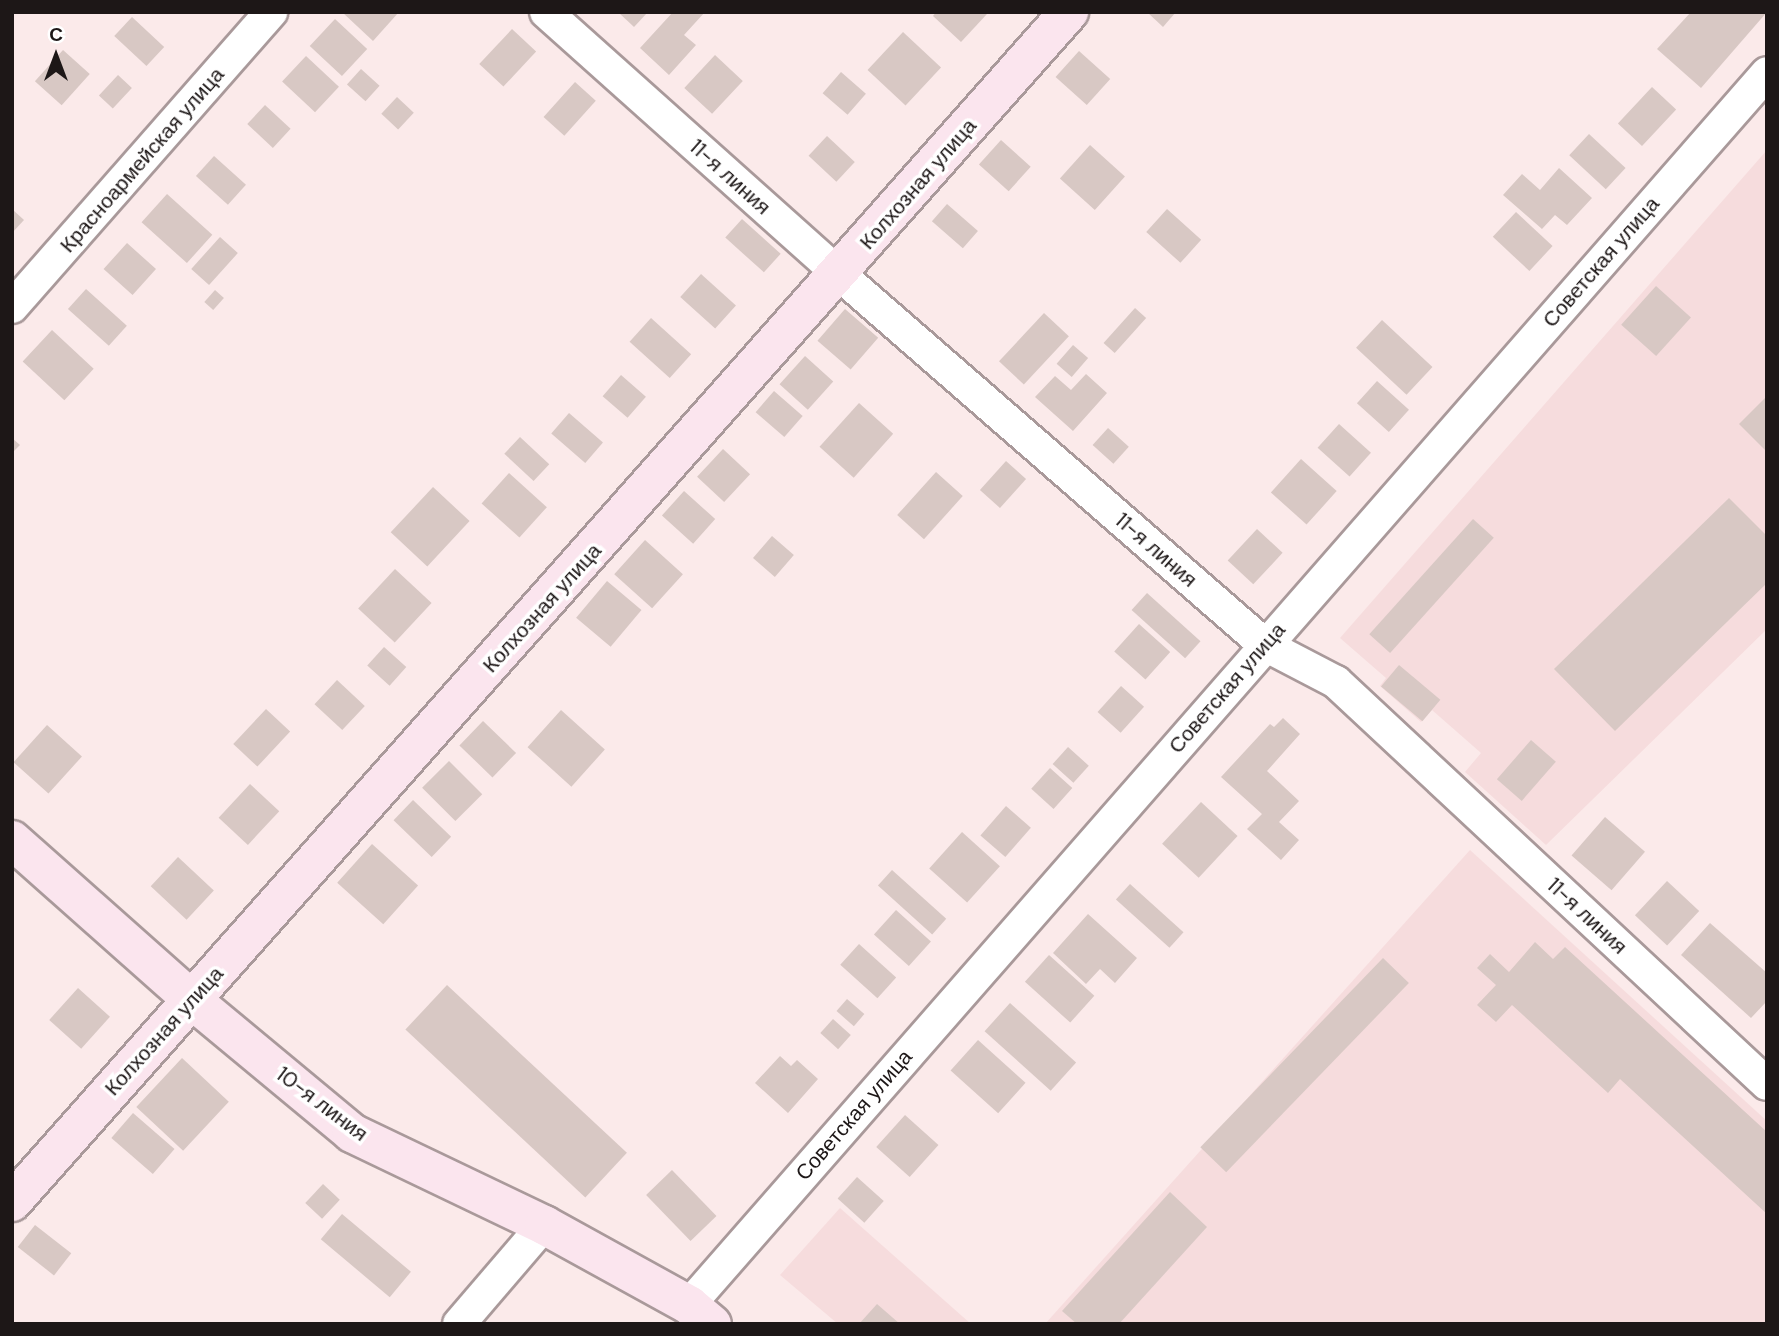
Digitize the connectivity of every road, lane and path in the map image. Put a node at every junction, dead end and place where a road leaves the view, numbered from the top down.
1 (271, 12) edge
2 (547, 12) edge
3 (1069, 12) edge
4 (1767, 73) edge
5 (839, 274) junction
6 (12, 307) edge
7 (1265, 645) junction
8 (12, 840) edge
9 (192, 1000) junction
10 (1767, 1084) edge
11 (12, 1202) edge
12 (544, 1225) junction
13 (701, 1314) edge
14 (459, 1324) edge

1 - 6 street, Красноармейская улица
2 - 5 street, 11-я линия
3 - 5 street, Колхозная улица
4 - 7 street, Советская улица
5 - 7 street, 11-я линия
5 - 9 street, Колхозная улица
7 - 10 street, 11-я линия
7 - 13 street, Советская улица
8 - 9 street, 10-я линия
9 - 11 street, Колхозная улица
9 - 12 street, 10-я линия
12 - 13 street, 10-я линия
12 - 14 street

